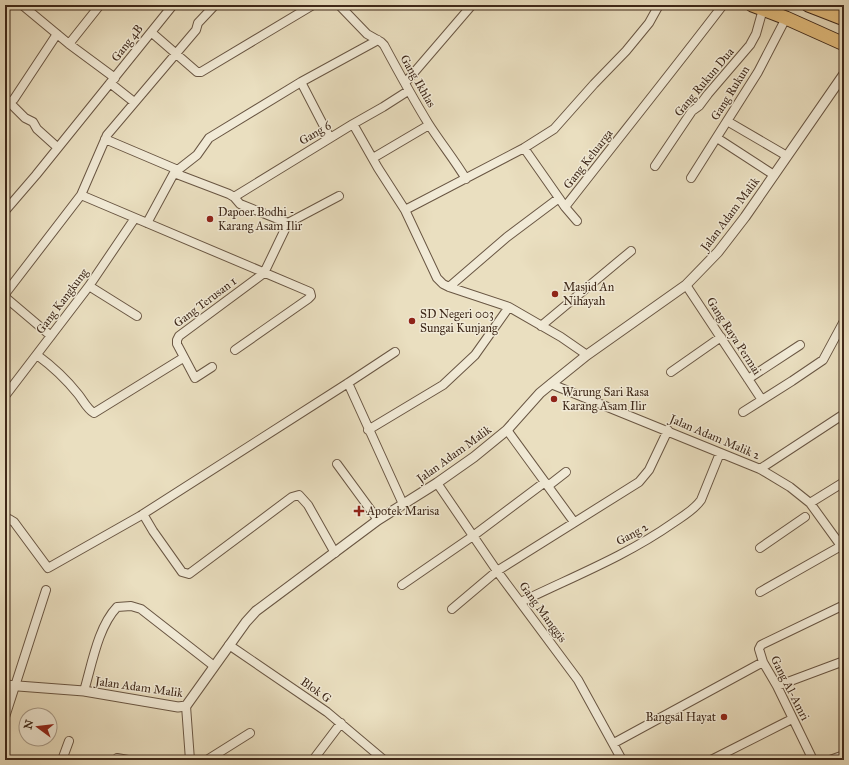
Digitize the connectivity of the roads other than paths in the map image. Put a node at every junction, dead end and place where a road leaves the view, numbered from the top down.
1 (100, 5) edge
2 (172, 5) edge
3 (215, 5) edge
4 (313, 5) edge
5 (339, 5) edge
6 (472, 5) edge
7 (659, 5) edge
8 (723, 5) edge
9 (808, 5) edge
10 (27, 6) edge
11 (758, 7) edge
12 (786, 18) junction
13 (844, 18) edge
14 (151, 32) junction
15 (57, 34) junction
16 (378, 40) junction
17 (69, 44) junction
18 (844, 44) edge
19 (176, 53) junction
20 (844, 74) edge
21 (112, 80) junction
22 (301, 82) junction
23 (407, 87) junction
24 (134, 102) junction
25 (7, 105) edge
26 (728, 121) junction
27 (354, 124) junction
28 (429, 125) junction
29 (330, 138) junction
30 (717, 138) junction
31 (106, 139) junction
32 (57, 148) junction
33 (524, 148) junction
34 (787, 156) junction
35 (373, 158) junction
36 (656, 166) dead end
37 (176, 172) junction
38 (774, 175) junction
39 (691, 178) dead end
40 (466, 179) junction
41 (81, 195) junction
42 (339, 196) dead end
43 (234, 197) junction
44 (559, 198) junction
45 (566, 207) junction
46 (405, 210) junction
47 (5, 211) edge
48 (135, 218) junction
49 (577, 221) dead end
50 (147, 223) junction
51 (288, 224) junction
52 (632, 251) dead end
53 (264, 273) junction
54 (686, 285) junction
55 (89, 286) junction
56 (449, 286) junction
57 (5, 294) edge
58 (5, 297) edge
59 (509, 307) junction
60 (137, 316) dead end
61 (844, 321) edge
62 (541, 326) junction
63 (51, 336) junction
64 (721, 337) junction
65 (800, 345) dead end
66 (236, 350) dead end
67 (395, 352) dead end
68 (37, 354) junction
69 (587, 355) junction
70 (183, 358) junction
71 (212, 367) dead end
72 (672, 372) dead end
73 (748, 378) junction
74 (348, 383) junction
75 (551, 384) junction
76 (5, 396) edge
77 (762, 400) junction
78 (743, 412) dead end
79 (844, 414) edge
80 (368, 430) junction
81 (507, 430) junction
82 (668, 430) junction
83 (720, 453) junction
84 (337, 464) dead end
85 (760, 469) junction
86 (566, 472) dead end
87 (844, 482) edge
88 (437, 483) junction
89 (546, 484) junction
90 (810, 503) junction
91 (403, 504) junction
92 (143, 514) junction
93 (810, 514) junction
94 (5, 520) edge
95 (378, 520) junction
96 (574, 522) junction
97 (473, 536) junction
98 (760, 548) dead end
99 (842, 548) edge
100 (335, 554) junction
101 (497, 571) junction
102 (402, 585) dead end
103 (46, 590) dead end
104 (760, 592) dead end
105 (521, 602) junction
106 (844, 605) edge
107 (452, 609) dead end
108 (230, 645) junction
109 (844, 661) edge
110 (763, 662) junction
111 (214, 666) junction
112 (5, 685) edge
113 (16, 685) junction
114 (777, 686) junction
115 (84, 691) junction
116 (186, 706) junction
117 (5, 717) edge
118 (792, 719) junction
119 (341, 724) junction
120 (250, 733) dead end
121 (69, 741) dead end
122 (614, 743) junction
123 (844, 755) edge
124 (117, 758) dead end
125 (62, 760) edge
126 (128, 760) edge
127 (190, 760) edge
128 (207, 760) edge
129 (313, 760) edge
130 (384, 760) edge
131 (622, 760) edge
132 (710, 760) edge
133 (812, 760) edge
134 (830, 760) edge

1 - 17 street
2 - 14 street, Gang 4B
3 - 19 street
4 - 19 street
5 - 16 street, Gang Ikhlas
6 - 23 street, Gang 6
7 - 33 street
8 - 45 street, Gang Keluarga
9 - 13 highway
10 - 15 street
11 - 12 highway
11 - 36 street, Gang Rukun Dua
12 - 18 highway
12 - 26 street, Gang Rukun
14 - 19 street
14 - 21 street, Gang 4B
15 - 17 street
15 - 25 street
16 - 22 street
16 - 23 street, Gang Ikhlas
17 - 21 street
19 - 24 street
20 - 34 street, Jalan Adam Malik
21 - 24 street
21 - 32 street, Gang 4B
22 - 29 street
22 - 37 street
23 - 27 street, Gang 6
23 - 28 street, Gang Ikhlas
24 - 31 street
25 - 32 street
26 - 30 street, Gang Rukun
26 - 34 street
27 - 29 street, Gang 6
27 - 35 street
28 - 35 street
28 - 40 street, Gang Ikhlas
29 - 43 street, Gang 6
30 - 38 street
30 - 39 street, Gang Rukun
31 - 37 street
31 - 41 street
32 - 47 street, Gang 4B
33 - 40 street
33 - 44 street
34 - 38 street, Jalan Adam Malik
35 - 46 street
37 - 43 street
37 - 50 street
38 - 54 street, Jalan Adam Malik
40 - 46 street
41 - 48 street
41 - 57 street
42 - 51 street
43 - 51 street
44 - 45 street, Gang Keluarga
44 - 56 street, Gang Keluarga
45 - 49 street
46 - 56 street
48 - 50 street
48 - 55 street, Gang Kangkung
50 - 53 street
51 - 53 street
52 - 62 street
53 - 66 street
53 - 70 street, Gang Terusan 1
54 - 64 street, Gang Raya Permai
54 - 69 street, Jalan Adam Malik
55 - 60 street
55 - 63 street, Gang Kangkung
56 - 59 street
58 - 63 street
59 - 62 street
59 - 80 street
61 - 77 street
62 - 69 street
63 - 68 street, Gang Kangkung
64 - 72 street
64 - 73 street, Gang Raya Permai
65 - 73 street
67 - 74 street
68 - 70 street
68 - 76 street, Gang Kangkung
69 - 75 street, Jalan Adam Malik
70 - 71 street, Gang Terusan 1
73 - 77 street, Gang Raya Permai
74 - 80 street
74 - 92 street
75 - 81 street, Jalan Adam Malik
75 - 82 street, Jalan Adam Malik 2
77 - 78 street
79 - 85 street
80 - 91 street
81 - 88 street, Jalan Adam Malik
81 - 89 street
82 - 83 street, Jalan Adam Malik 2
82 - 96 street
83 - 85 street, Jalan Adam Malik 2
83 - 105 street, Gang 2
84 - 95 street
85 - 90 street, Jalan Adam Malik 2
86 - 89 street
87 - 90 street
88 - 91 street, Jalan Adam Malik
88 - 97 street, Gang Manggis
89 - 96 street
89 - 97 street
90 - 93 street, Jalan Adam Malik 2
91 - 95 street, Jalan Adam Malik
92 - 94 street
92 - 100 street
93 - 98 street
93 - 99 street, Jalan Adam Malik 2
95 - 100 street, Jalan Adam Malik
96 - 101 street
97 - 101 street, Gang Manggis
97 - 102 street
99 - 104 street
100 - 108 street, Jalan Adam Malik
101 - 105 street, Gang Manggis
101 - 107 street
103 - 113 street
105 - 122 street, Gang Manggis
106 - 110 street, Gang Al-Amri
108 - 111 street, Jalan Adam Malik
108 - 119 street, Blok G
109 - 114 street
110 - 114 street, Gang Al-Amri
110 - 122 street
111 - 115 street
111 - 116 street, Jalan Adam Malik
112 - 113 street, Jalan Adam Malik
113 - 115 street, Jalan Adam Malik
113 - 117 street
114 - 118 street, Gang Al-Amri
115 - 116 street, Jalan Adam Malik
116 - 127 street
118 - 132 street
118 - 133 street, Gang Al-Amri
119 - 129 street
119 - 130 street, Blok G
120 - 128 street
121 - 125 street
122 - 131 street, Gang Manggis
123 - 134 street
124 - 126 street

